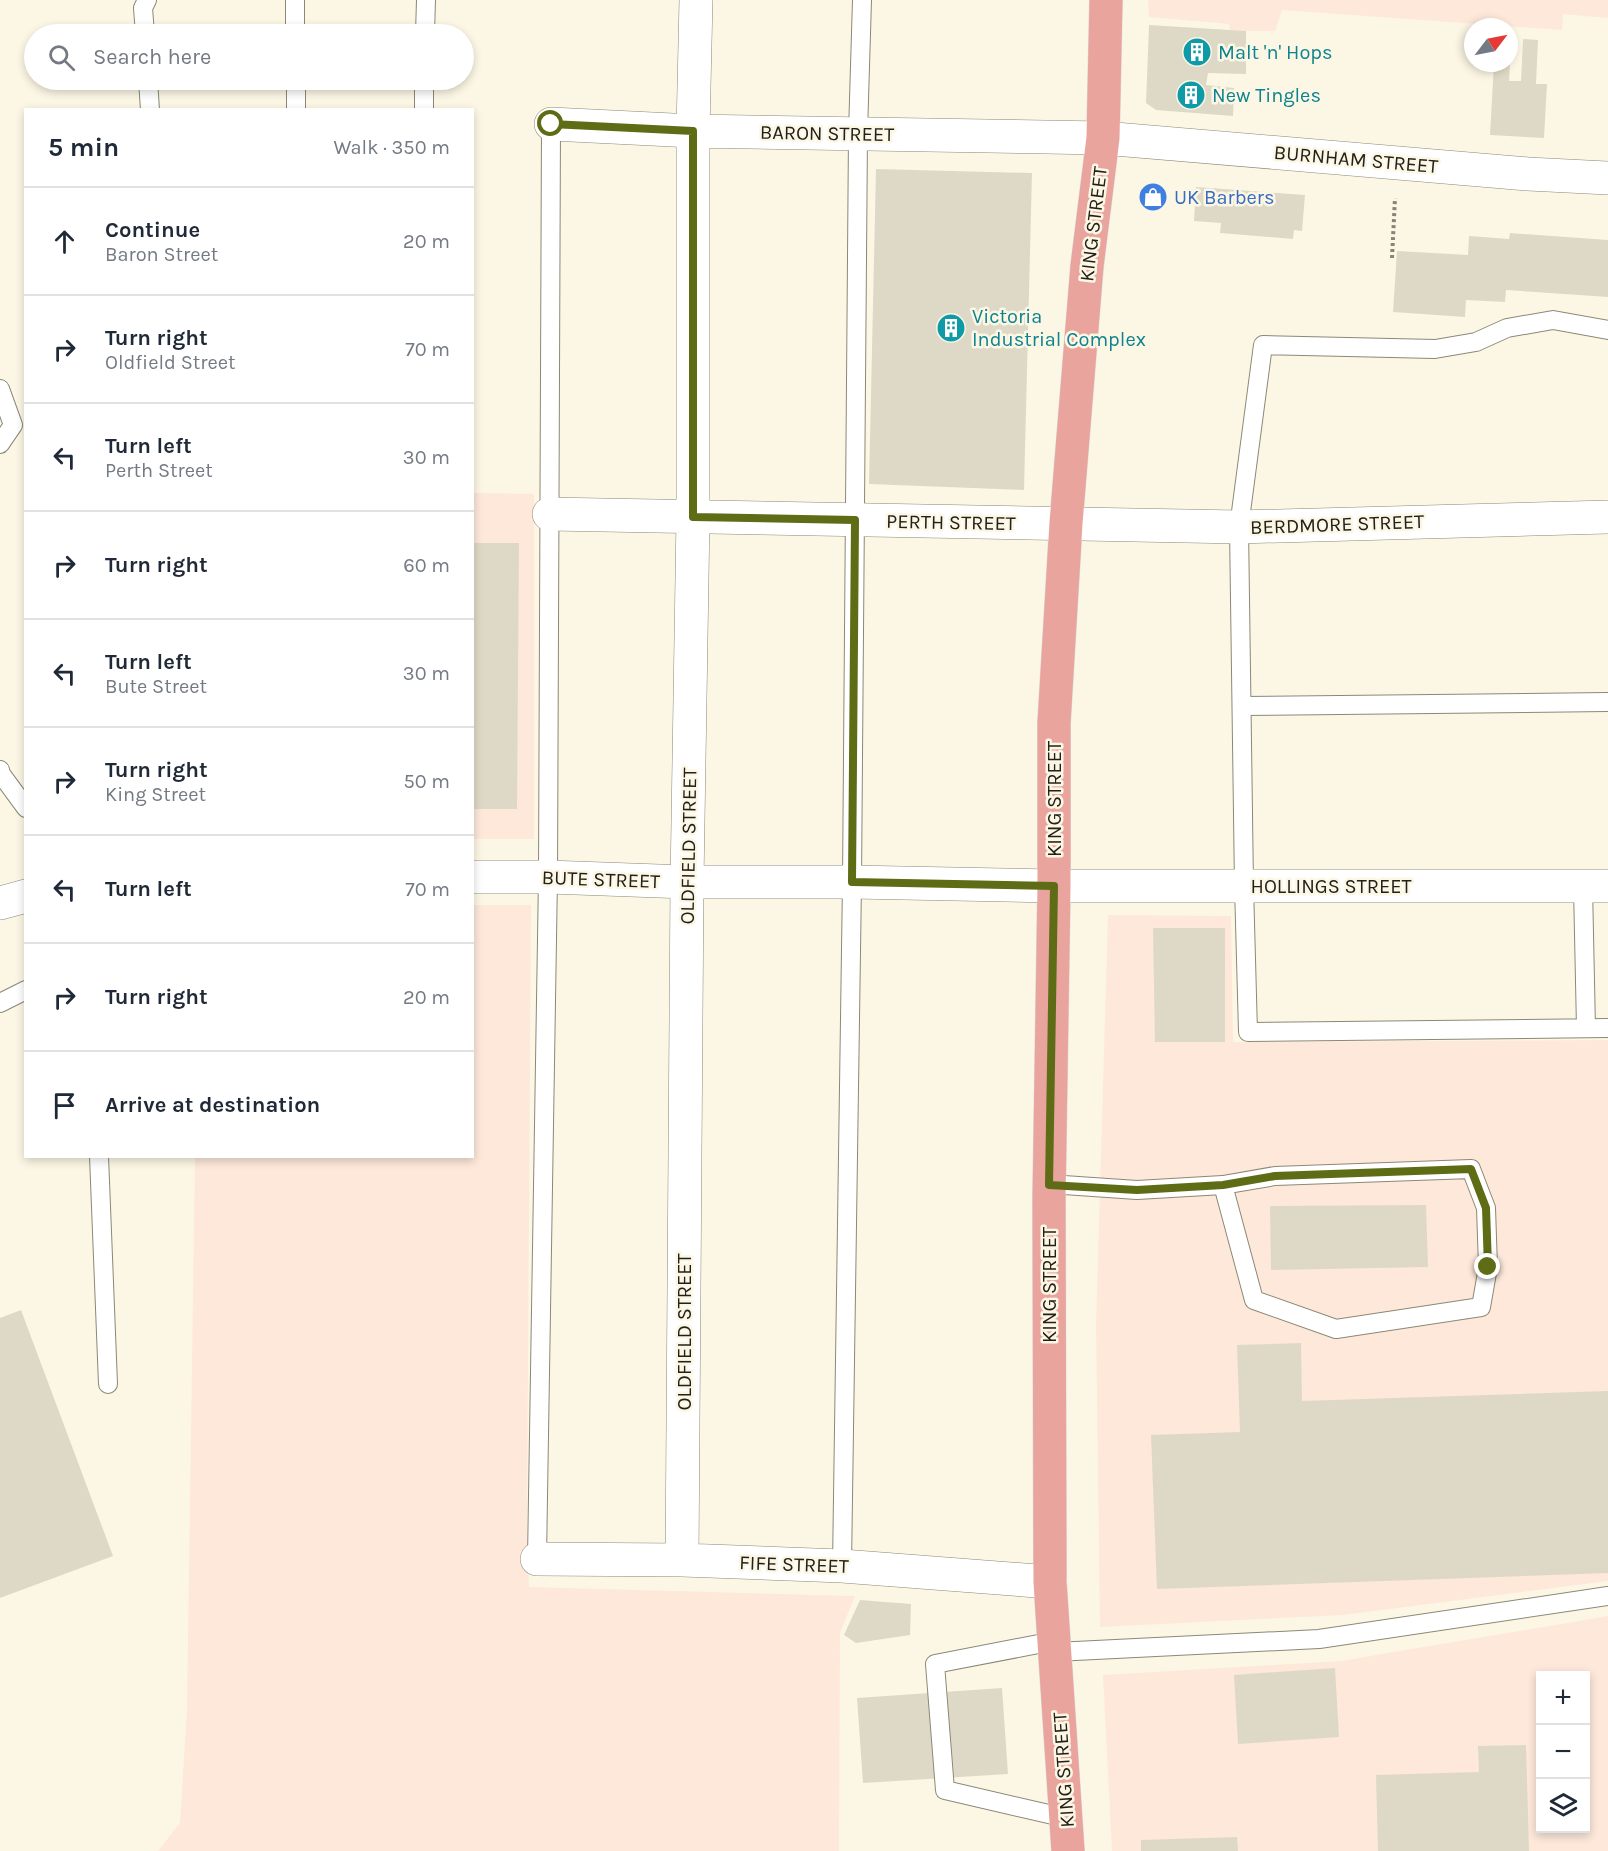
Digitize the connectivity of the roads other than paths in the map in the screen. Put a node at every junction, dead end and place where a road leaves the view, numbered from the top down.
1 (147, 0) edge
2 (295, 0) edge
3 (426, 0) edge
4 (696, 0) edge
5 (862, 0) edge
6 (1106, 0) edge
7 (144, 24) edge
8 (295, 24) edge
9 (425, 24) edge
10 (149, 90) edge
11 (296, 90) edge
12 (424, 90) edge
13 (150, 108) edge
14 (296, 108) edge
15 (424, 108) edge
16 (551, 124) joint
17 (693, 131) junction
18 (858, 133) junction
19 (1103, 138) junction
20 (1608, 178) edge
21 (1608, 330) edge
22 (0, 389) edge
23 (19, 425) edge
24 (0, 444) edge
25 (549, 514) junction
26 (693, 517) junction
27 (1608, 517) edge
28 (855, 520) junction
29 (1066, 523) junction
30 (1239, 527) junction
31 (1608, 702) edge
32 (1242, 706) junction
33 (0, 770) edge
34 (24, 805) edge
35 (474, 877) edge
36 (548, 877) junction
37 (687, 882) junction
38 (852, 882) junction
39 (1054, 886) junction
40 (1244, 886) junction
41 (1596, 886) edge
42 (24, 897) edge
43 (0, 903) edge
44 (24, 991) edge
45 (0, 1003) edge
46 (1586, 1028) junction
47 (1608, 1028) edge
48 (99, 1158) edge
49 (1049, 1185) junction
50 (1223, 1185) junction
51 (108, 1384) dead end
52 (537, 1559) joint
53 (682, 1560) junction
54 (842, 1566) junction
55 (1050, 1582) junction
56 (1608, 1596) edge
57 (1055, 1646) junction
58 (1066, 1818) junction
59 (1068, 1851) edge

1 - 7 lane
2 - 8 lane
3 - 9 lane
4 - 17 street, OLDFIELD STREET
5 - 18 lane
6 - 19 main road, KING STREET
10 - 13 lane
11 - 14 lane
12 - 15 lane
16 - 17 street, BARON STREET
16 - 25 lane
17 - 18 street, BARON STREET
17 - 26 street, OLDFIELD STREET
18 - 19 street, BARON STREET
18 - 28 lane
19 - 20 street, BURNHAM STREET
19 - 29 main road, KING STREET
21 - 30 lane
22 - 23 lane
23 - 24 lane
25 - 26 street, PERTH STREET
25 - 36 lane
26 - 28 street, PERTH STREET
26 - 37 street, OLDFIELD STREET
27 - 30 street, BERDMORE STREET
28 - 29 street, PERTH STREET
28 - 38 lane
29 - 30 street, BERDMORE STREET
29 - 39 main road, KING STREET
30 - 32 lane
31 - 32 lane
32 - 40 lane
33 - 34 lane
35 - 36 street, BUTE STREET
36 - 37 street, BUTE STREET
36 - 52 lane
37 - 38 street, BUTE STREET
37 - 53 street, OLDFIELD STREET
38 - 39 street, BUTE STREET
38 - 54 lane
39 - 40 street, HOLLINGS STREET
39 - 49 main road, KING STREET
40 - 41 street, HOLLINGS STREET
40 - 46 lane
41 - 46 lane
42 - 43 street
44 - 45 lane
46 - 47 lane
48 - 51 lane
49 - 50 lane
49 - 55 main road, KING STREET
50 - 50 lane
52 - 53 street, FIFE STREET
53 - 54 street, FIFE STREET
54 - 55 street, FIFE STREET
55 - 57 main road, KING STREET
56 - 57 lane
57 - 58 main road, KING STREET
57 - 58 lane
58 - 59 main road, KING STREET

